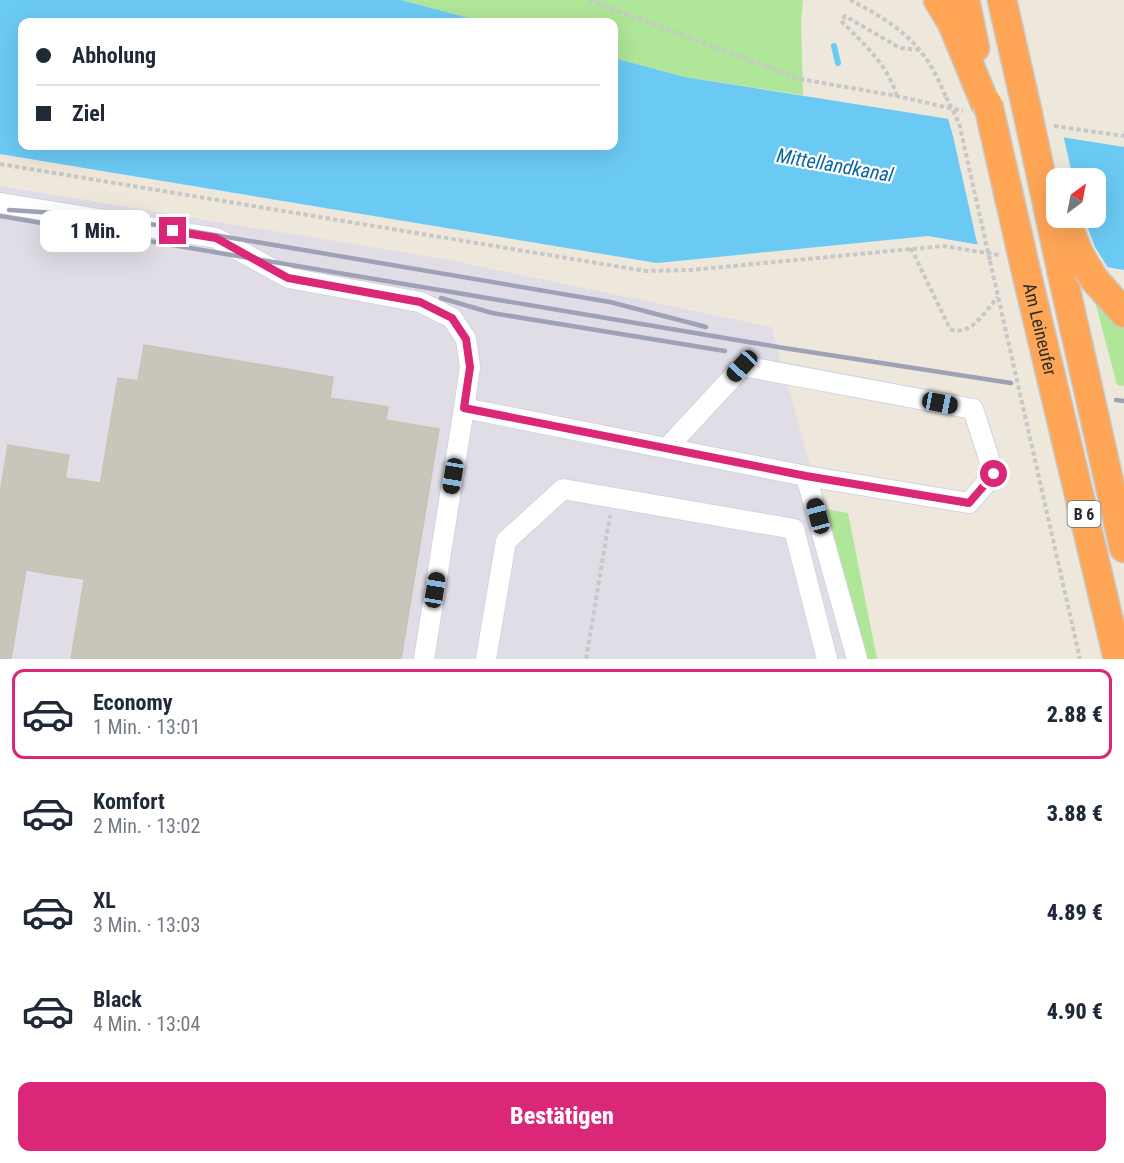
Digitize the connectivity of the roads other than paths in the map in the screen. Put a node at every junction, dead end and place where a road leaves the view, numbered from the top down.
1 (938, 0) edge
2 (964, 0) edge
3 (1002, 0) edge
4 (988, 109) junction
5 (1027, 110) junction
6 (1048, 168) edge
7 (0, 203) edge
8 (1069, 228) edge
9 (1124, 313) edge
10 (464, 408) junction
11 (667, 448) junction
12 (806, 476) junction
13 (1124, 548) edge
14 (423, 659) edge
15 (486, 659) edge
16 (827, 659) edge
17 (857, 659) edge
18 (1118, 659) edge

1 - 4 highway
2 - 4 highway, Am Leineufer / B 6
3 - 5 highway, Am Leineufer / B 6
4 - 18 highway, Am Leineufer / B 6, bridge
5 - 6 highway, bridge
5 - 13 highway, Am Leineufer / B 6, bridge
7 - 10 lane
8 - 9 highway, bridge
10 - 11 lane
10 - 14 lane
11 - 12 lane
11 - 12 lane
12 - 17 lane
15 - 16 lane

